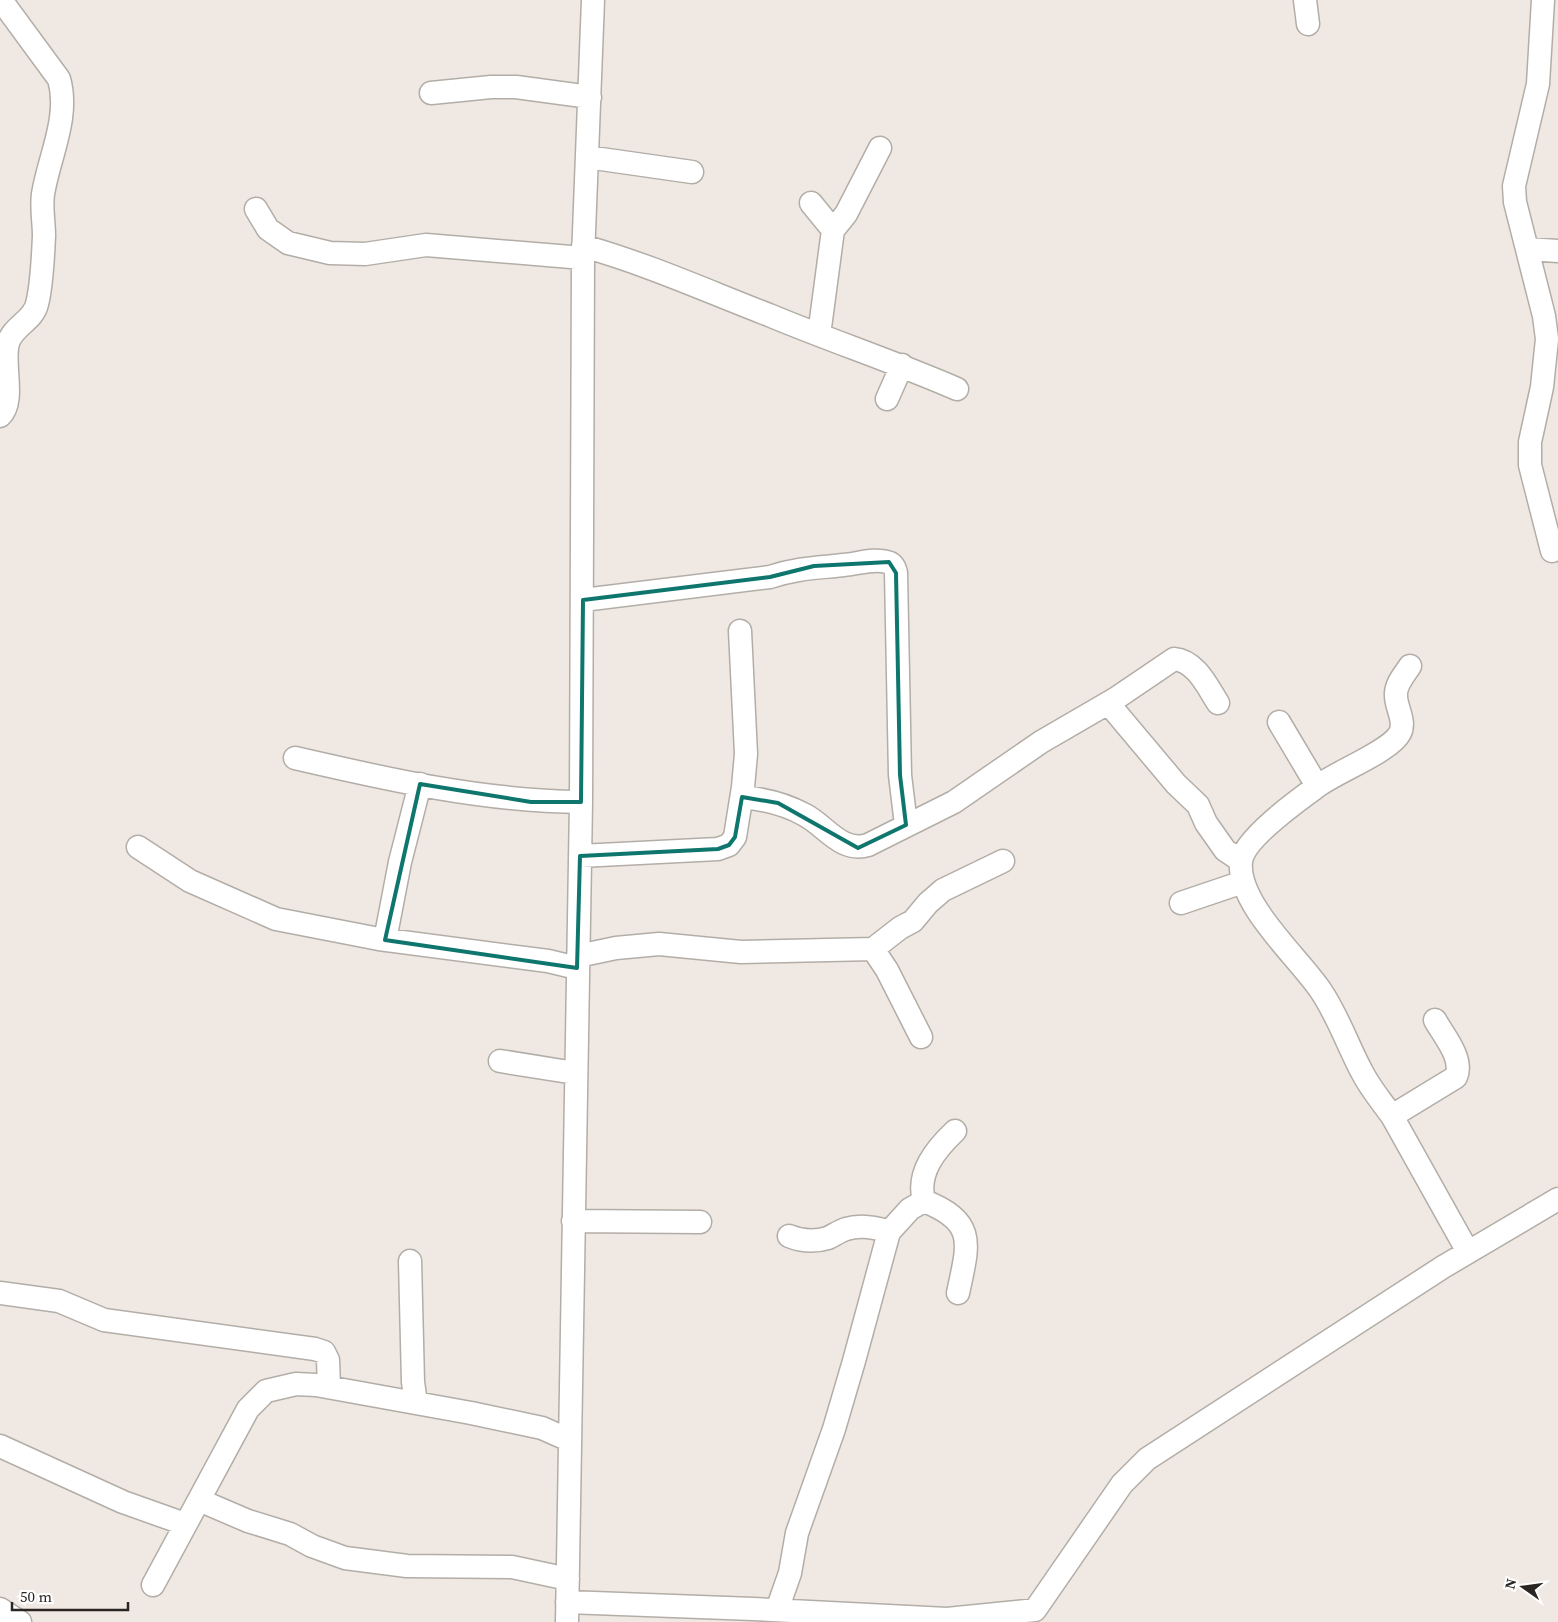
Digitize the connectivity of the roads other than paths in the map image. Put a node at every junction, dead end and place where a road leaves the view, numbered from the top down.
1 (1, 0) edge
2 (593, 0) edge
3 (1305, 0) edge
4 (1543, 0) edge
5 (1308, 24) dead end
6 (431, 93) dead end
7 (590, 97) junction
8 (880, 148) dead end
9 (587, 157) junction
10 (692, 172) dead end
11 (811, 203) dead end
12 (256, 209) dead end
13 (833, 230) junction
14 (1528, 249) junction
15 (1558, 251) edge
16 (583, 252) junction
17 (819, 335) junction
18 (902, 365) junction
19 (957, 389) dead end
20 (887, 399) dead end
21 (0, 416) edge
22 (1552, 551) dead end
23 (583, 600) junction
24 (740, 631) dead end
25 (1410, 666) dead end
26 (1108, 703) junction
27 (1218, 703) dead end
28 (1279, 722) dead end
29 (295, 758) dead end
30 (420, 784) junction
31 (1317, 786) junction
32 (742, 796) junction
33 (581, 802) junction
34 (906, 825) junction
35 (138, 847) dead end
36 (580, 856) junction
37 (1002, 861) dead end
38 (1242, 872) junction
39 (1181, 903) dead end
40 (385, 940) junction
41 (873, 949) junction
42 (578, 962) junction
43 (1435, 1020) dead end
44 (921, 1037) dead end
45 (500, 1061) dead end
46 (575, 1074) junction
47 (1392, 1116) junction
48 (955, 1131) dead end
49 (1558, 1199) edge
50 (924, 1201) junction
51 (573, 1221) junction
52 (700, 1222) dead end
53 (889, 1232) junction
54 (789, 1236) dead end
55 (1468, 1252) junction
56 (410, 1261) dead end
57 (0, 1293) edge
58 (958, 1294) dead end
59 (329, 1387) junction
60 (416, 1403) junction
61 (569, 1415) junction
62 (542, 1428) junction
63 (569, 1440) junction
64 (0, 1446) edge
65 (199, 1500) junction
66 (185, 1524) junction
67 (568, 1579) junction
68 (153, 1585) dead end
69 (0, 1609) edge
70 (777, 1610) junction
71 (567, 1612) edge
72 (1033, 1616) edge
73 (20, 1622) edge

1 - 21 street
2 - 7 street
3 - 5 street
4 - 14 street
6 - 7 street
7 - 9 street
8 - 13 street
9 - 10 street
9 - 16 street
11 - 13 street
12 - 16 street
13 - 17 street
14 - 15 street
14 - 22 street
16 - 17 street
16 - 23 street
17 - 18 street
18 - 19 street
18 - 20 street
23 - 33 street
23 - 34 street
24 - 32 street
25 - 31 street
26 - 27 street
26 - 34 street
26 - 38 street
28 - 31 street
29 - 30 street
30 - 33 street
30 - 40 street
31 - 38 street
32 - 34 street
32 - 36 street
33 - 36 street
35 - 40 street
36 - 42 street
37 - 41 street
38 - 39 street
38 - 47 street
40 - 42 street
41 - 42 street
41 - 44 street
42 - 46 street
43 - 47 street
45 - 46 street
46 - 51 street
47 - 55 street
48 - 50 street
49 - 55 street
50 - 53 street
50 - 58 street
51 - 52 street
51 - 61 street
53 - 54 street
53 - 70 street
55 - 72 street
56 - 60 street
57 - 59 street
59 - 60 street
59 - 65 street
60 - 62 street
61 - 62 street
61 - 63 street
62 - 63 street
63 - 67 street
64 - 66 street
65 - 66 street
65 - 67 street
66 - 68 street
67 - 71 street
69 - 73 street
70 - 71 street
70 - 72 street

